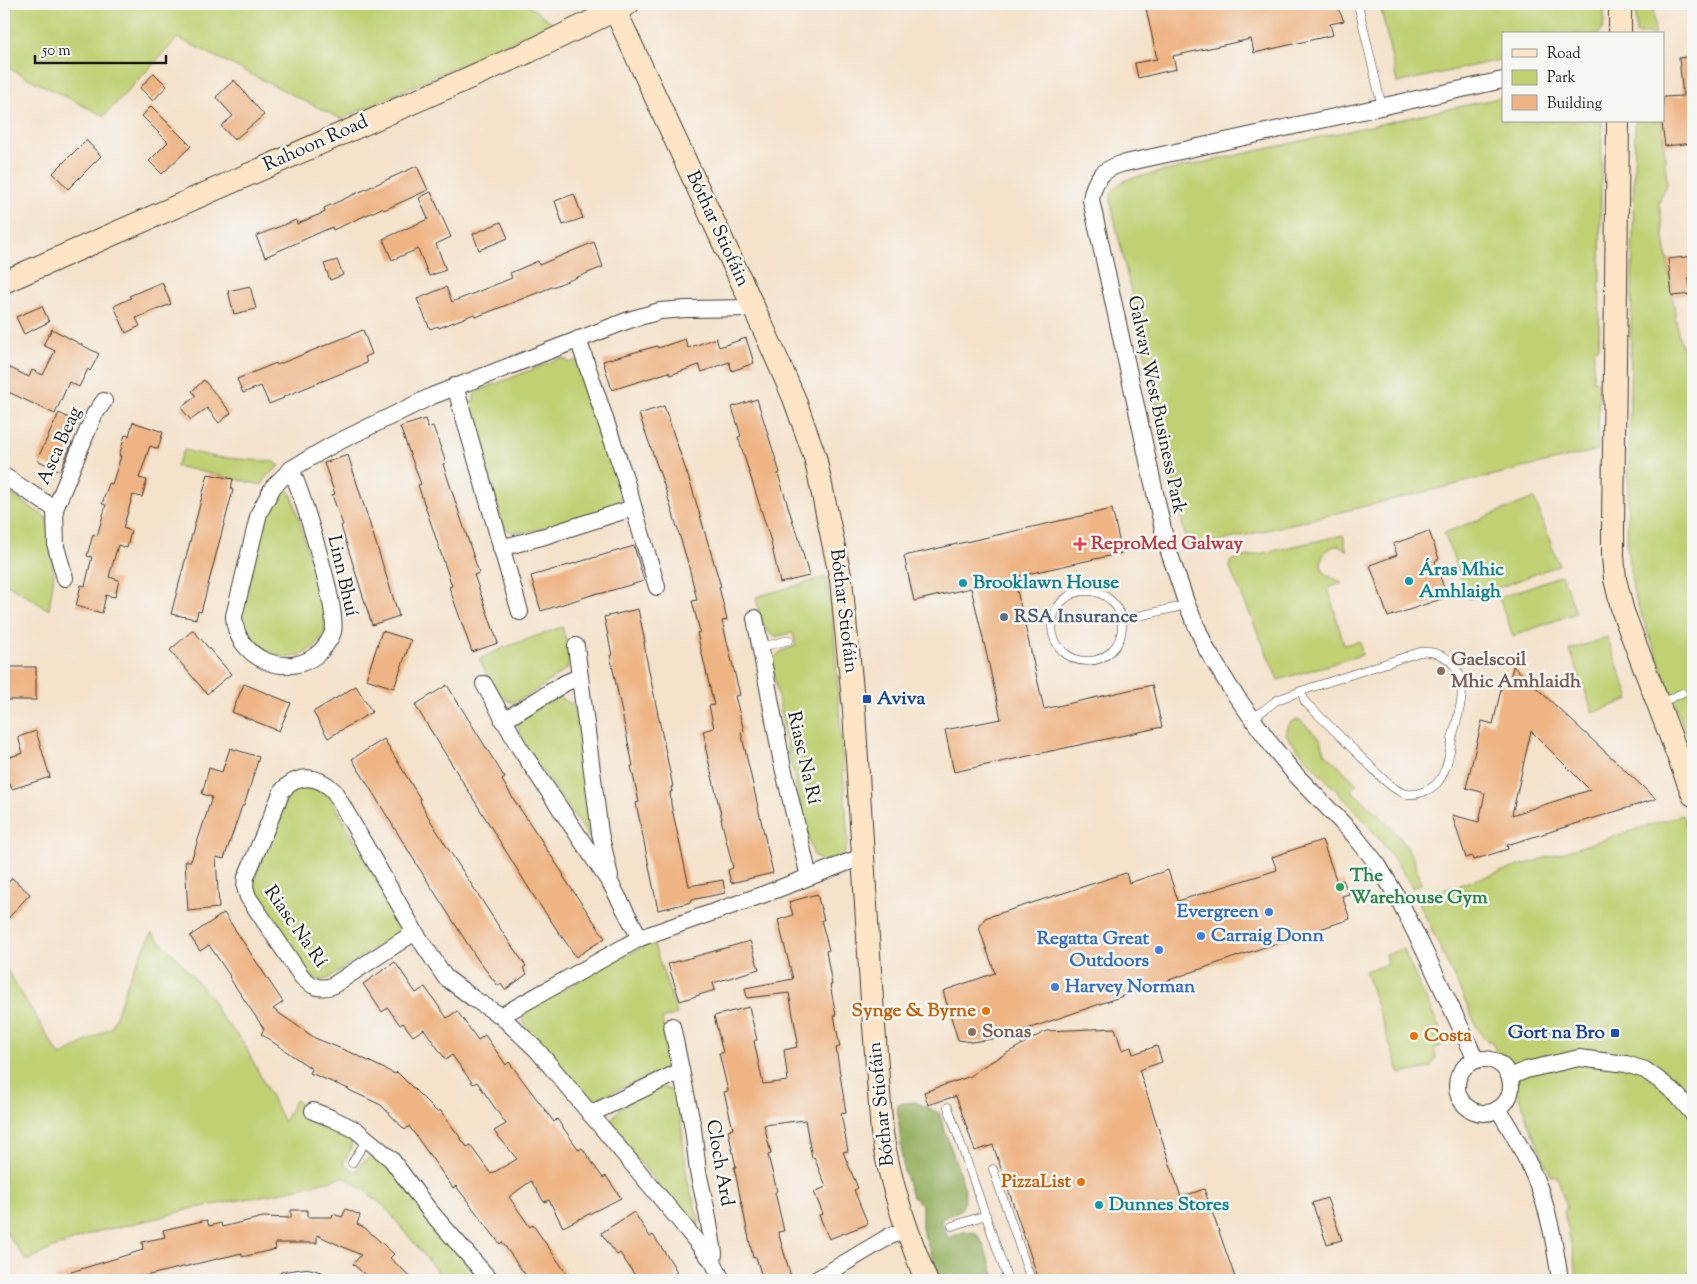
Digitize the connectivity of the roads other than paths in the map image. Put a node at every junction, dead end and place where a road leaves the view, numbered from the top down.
1 (1358, 4) edge
2 (1620, 4) edge
3 (622, 7) edge
4 (1620, 32) edge
5 (1502, 80) edge
6 (1382, 107) junction
7 (1618, 122) edge
8 (4, 282) edge
9 (754, 308) junction
10 (578, 338) junction
11 (455, 386) junction
12 (104, 401) dead end
13 (291, 469) junction
14 (4, 476) edge
15 (633, 508) junction
16 (55, 509) junction
17 (501, 548) junction
18 (65, 578) dead end
19 (657, 587) dead end
20 (1187, 605) junction
21 (520, 612) dead end
22 (755, 618) dead end
23 (1121, 620) junction
24 (789, 640) dead end
25 (576, 646) dead end
26 (761, 647) junction
27 (579, 677) junction
28 (484, 684) dead end
29 (1301, 690) junction
30 (1682, 693) dead end
31 (1659, 704) junction
32 (1251, 719) junction
33 (503, 721) junction
34 (1693, 795) edge
35 (864, 856) junction
36 (809, 877) junction
37 (612, 886) junction
38 (415, 932) junction
39 (640, 938) junction
40 (501, 1016) junction
41 (672, 1026) dead end
42 (1476, 1060) junction
43 (681, 1070) junction
44 (557, 1074) joint
45 (1510, 1077) junction
46 (948, 1107) dead end
47 (1498, 1109) junction
48 (313, 1111) dead end
49 (590, 1114) junction
50 (1693, 1114) edge
51 (368, 1138) junction
52 (352, 1162) dead end
53 (993, 1169) dead end
54 (986, 1216) junction
55 (952, 1226) dead end
56 (906, 1230) junction
57 (713, 1262) junction
58 (285, 1280) edge
59 (318, 1280) edge
60 (490, 1280) edge
61 (722, 1280) edge
62 (816, 1280) edge
63 (926, 1280) edge
64 (1008, 1280) edge
65 (1031, 1280) edge
66 (1560, 1280) edge

1 - 6 lane
2 - 4 street
3 - 8 street, Rahoon Road
3 - 9 street, Bóthar Stiofáin
5 - 6 street, Galway West Business Park
6 - 20 street, Galway West Business Park
7 - 31 street
9 - 10 street, Linn Bhuí
9 - 35 street, Bóthar Stiofáin
10 - 11 street, Linn Bhuí
10 - 15 street
11 - 13 street, Linn Bhuí
11 - 17 street
12 - 16 street, Asca Beag
13 - 13 street, Linn Bhuí
14 - 16 street, Asca Beag
15 - 17 street
15 - 19 street
16 - 18 street, Asca Beag
17 - 21 street
20 - 23 lane
20 - 32 street, Galway West Business Park
22 - 26 street, Riasc Na Rí
23 - 23 lane
24 - 26 lane
25 - 27 street
26 - 36 street, Riasc Na Rí
27 - 33 street
27 - 37 street
28 - 33 street
29 - 29 lane
29 - 32 lane
30 - 31 lane
31 - 34 street
32 - 42 street, Galway West Business Park
33 - 37 street
35 - 36 street
35 - 56 street, Bóthar Stiofáin
36 - 39 street
37 - 39 street
38 - 38 street, Riasc Na Rí
38 - 40 street, Riasc Na Rí
39 - 40 street
40 - 44 street, Riasc Na Rí
41 - 43 street, Cloch Ard
42 - 45 street
42 - 47 street
43 - 49 street
43 - 57 street, Cloch Ard
44 - 49 street, Cloch Ard
45 - 47 street
45 - 50 street
46 - 54 lane
47 - 66 street
48 - 51 street
49 - 57 street, Cloch Ard
51 - 52 lane
51 - 60 street
53 - 65 lane
54 - 55 lane
54 - 64 lane
56 - 62 street
56 - 63 street, Bóthar Stiofáin
57 - 61 street, Cloch Ard
58 - 59 street

